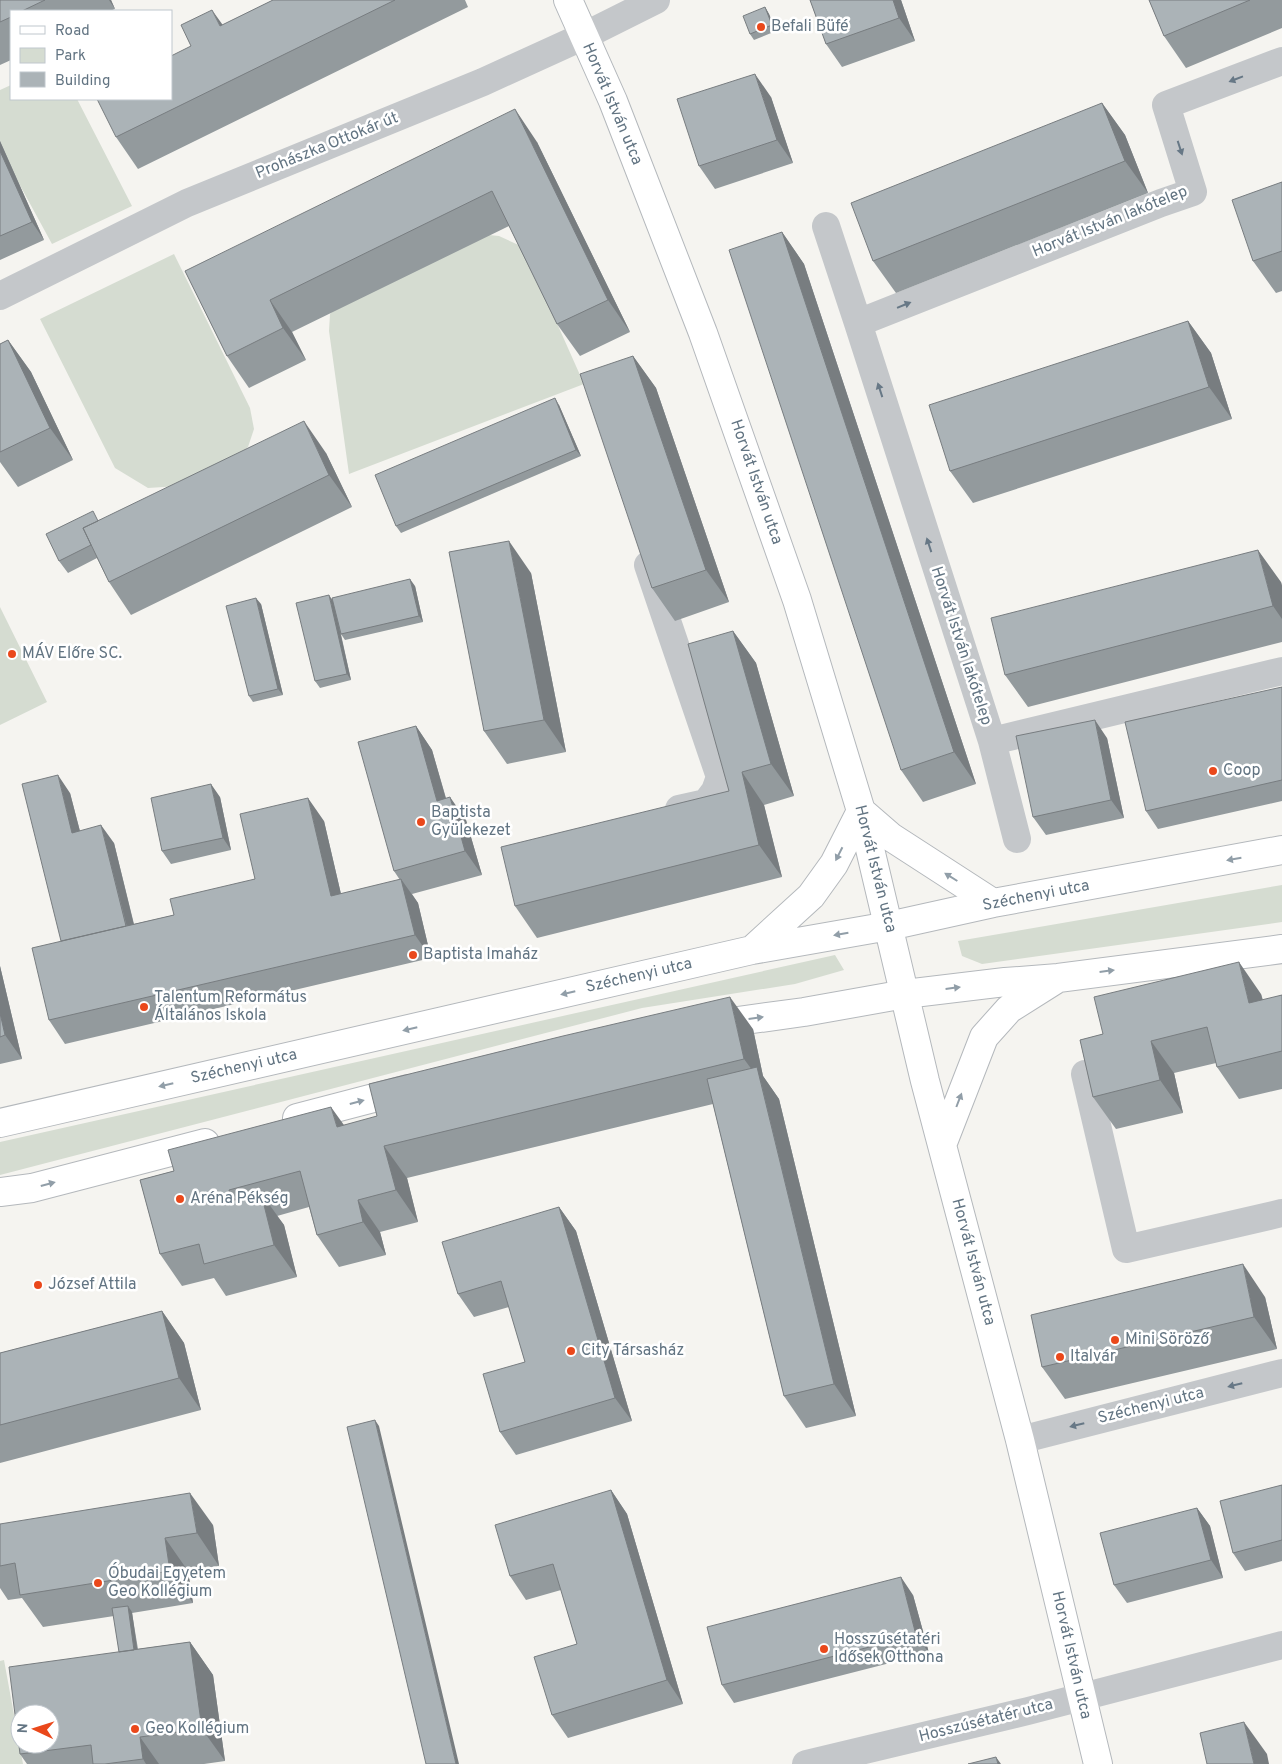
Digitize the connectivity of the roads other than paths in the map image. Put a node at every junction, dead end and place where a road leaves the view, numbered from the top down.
1 (568, 0) edge
2 (656, 0) edge
3 (584, 36) junction
4 (1282, 62) edge
5 (826, 226) dead end
6 (0, 296) edge
7 (858, 323) junction
8 (640, 540) edge
9 (1282, 671) edge
10 (992, 741) junction
11 (861, 811) junction
12 (652, 816) edge
13 (1017, 840) dead end
14 (1282, 850) edge
15 (992, 903) junction
16 (889, 926) junction
17 (1282, 949) edge
18 (752, 950) junction
19 (1058, 978) junction
20 (905, 994) junction
21 (684, 1029) edge
22 (1085, 1074) edge
23 (434, 1082) edge
24 (0, 1123) edge
25 (271, 1125) edge
26 (233, 1135) edge
27 (942, 1145) junction
28 (0, 1192) edge
29 (1282, 1213) edge
30 (1282, 1373) edge
31 (1020, 1440) junction
32 (1282, 1646) edge
33 (1081, 1698) junction
34 (806, 1764) edge
35 (1098, 1764) edge

1 - 3 main road, Horvát István utca
2 - 3 street, Prohászka Ottokár út
3 - 6 street, Prohászka Ottokár út
3 - 11 main road, Horvát István utca
4 - 7 street, Horvát István lakótelep
5 - 7 street, Horvát István lakótelep
10 -> 7 street, Horvát István lakótelep
8 - 12 street
9 - 10 street, Horvát István lakótelep
10 - 13 street
15 -> 11 main road
11 - 16 main road, Horvát István utca
11 -> 18 main road
14 -> 15 main road, Széchenyi utca
15 - 16 main road, Széchenyi utca
16 -> 18 main road, Széchenyi utca
16 - 20 main road, Horvát István utca
19 -> 17 main road
18 -> 24 main road, Széchenyi utca
20 -> 19 main road
27 -> 19 main road
21 -> 20 main road
20 - 27 main road, Horvát István utca
22 - 29 street
25 -> 23 main road
28 -> 26 main road
27 - 31 main road, Horvát István utca
30 -> 31 street, Széchenyi utca
31 - 33 main road, Horvát István utca
32 - 33 street, Hosszúsétatér utca
33 - 34 street, Hosszúsétatér utca
33 - 35 main road, Horvát István utca

